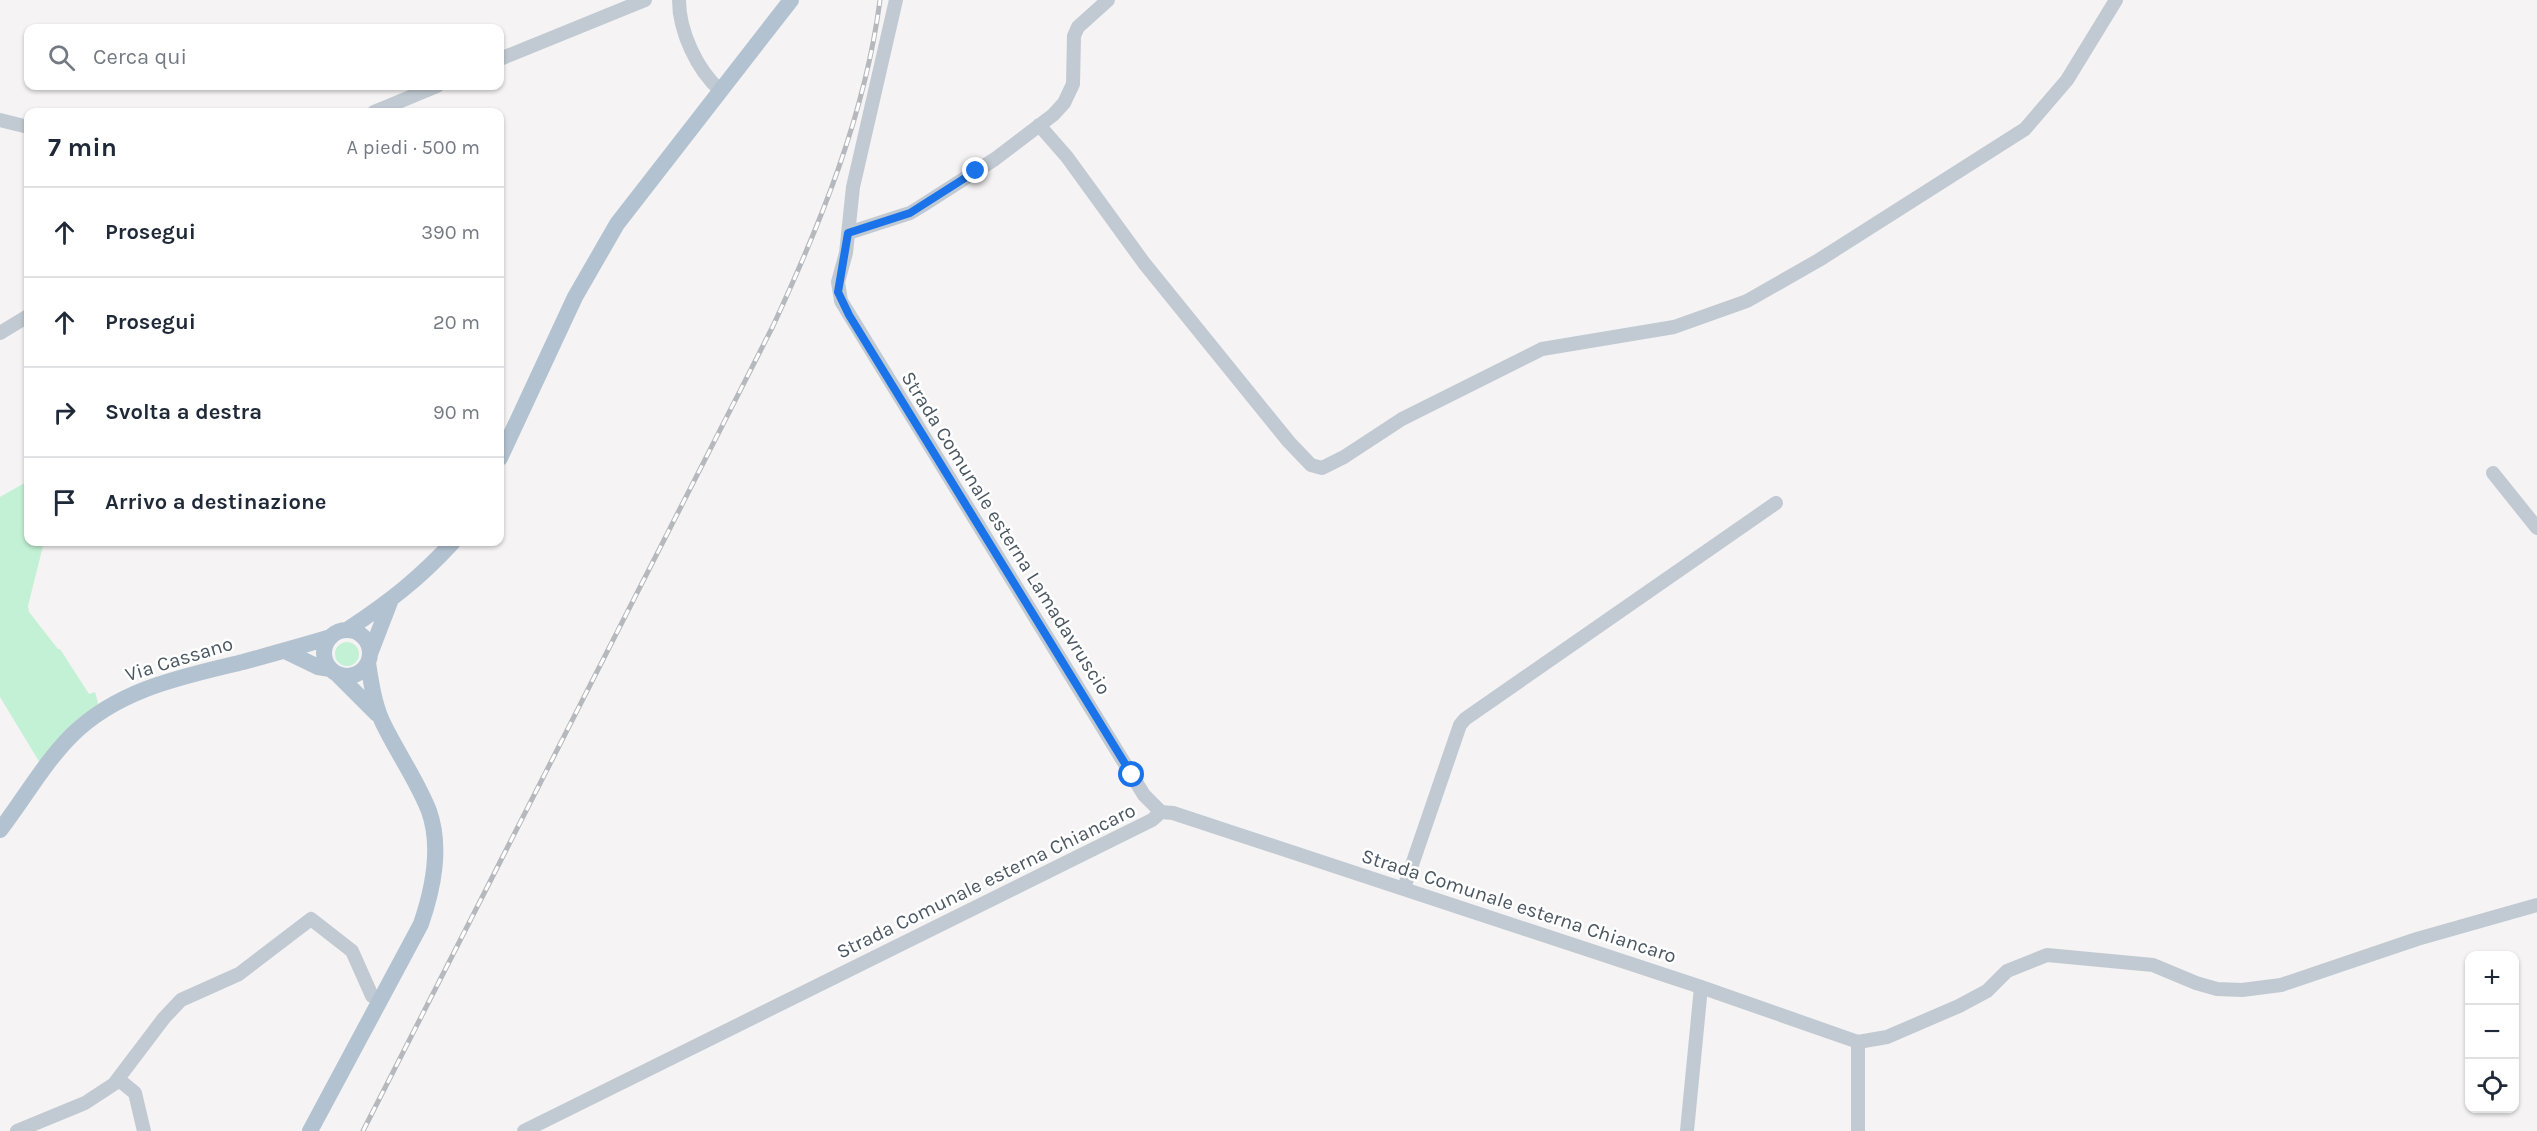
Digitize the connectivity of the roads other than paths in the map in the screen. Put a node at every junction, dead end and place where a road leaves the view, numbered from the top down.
1 (645, 0) edge
2 (679, 0) edge
3 (791, 0) edge
4 (896, 0) edge
5 (1108, 0) edge
6 (2116, 0) edge
7 (504, 57) edge
8 (427, 90) edge
9 (720, 90) junction
10 (384, 108) edge
11 (0, 120) edge
12 (1039, 125) junction
13 (24, 126) edge
14 (848, 233) junction
15 (24, 318) edge
16 (0, 333) edge
17 (504, 449) edge
18 (2493, 473) dead end
19 (1776, 503) dead end
20 (2537, 528) edge
21 (449, 546) edge
22 (390, 602) junction
23 (347, 630) junction
24 (331, 636) junction
25 (285, 651) junction
26 (369, 658) junction
27 (334, 672) junction
28 (381, 719) junction
29 (1161, 812) junction
30 (1, 827) edge
31 (1404, 888) junction
32 (2537, 905) edge
33 (1701, 987) junction
34 (380, 1000) junction
35 (1858, 1042) junction
36 (116, 1081) junction
37 (36, 1127) edge
38 (17, 1131) edge
39 (144, 1131) edge
40 (310, 1131) edge
41 (524, 1131) edge
42 (1687, 1131) edge
43 (1858, 1131) edge

1 - 7 street
2 - 9 street
3 - 9 main road
4 - 14 street, Strada Comunale esterna Lamadavruscio
5 - 12 street
6 - 12 street
8 - 10 street
9 - 17 main road
11 - 13 street
12 - 14 street
14 - 29 street, Strada Comunale esterna Lamadavruscio
15 - 16 street
18 - 20 street
19 - 31 street
21 - 22 main road
22 - 23 main road
22 - 26 main road
23 - 24 main road
23 - 26 main road
24 - 25 main road, Via Cassano
24 - 27 main road
25 - 27 main road
25 - 30 main road, Via Cassano
26 - 27 main road
26 - 28 main road
27 - 28 main road
28 - 34 main road
29 - 31 street, Strada Comunale esterna Chiancaro
29 - 41 street, Strada Comunale esterna Chiancaro
31 - 33 street, Strada Comunale esterna Chiancaro
32 - 35 street, Strada Comunale esterna Chiancaro
33 - 35 street, Strada Comunale esterna Chiancaro
33 - 42 street
34 - 36 street
34 - 40 main road
35 - 43 street
36 - 37 street
36 - 39 street
37 - 38 street

